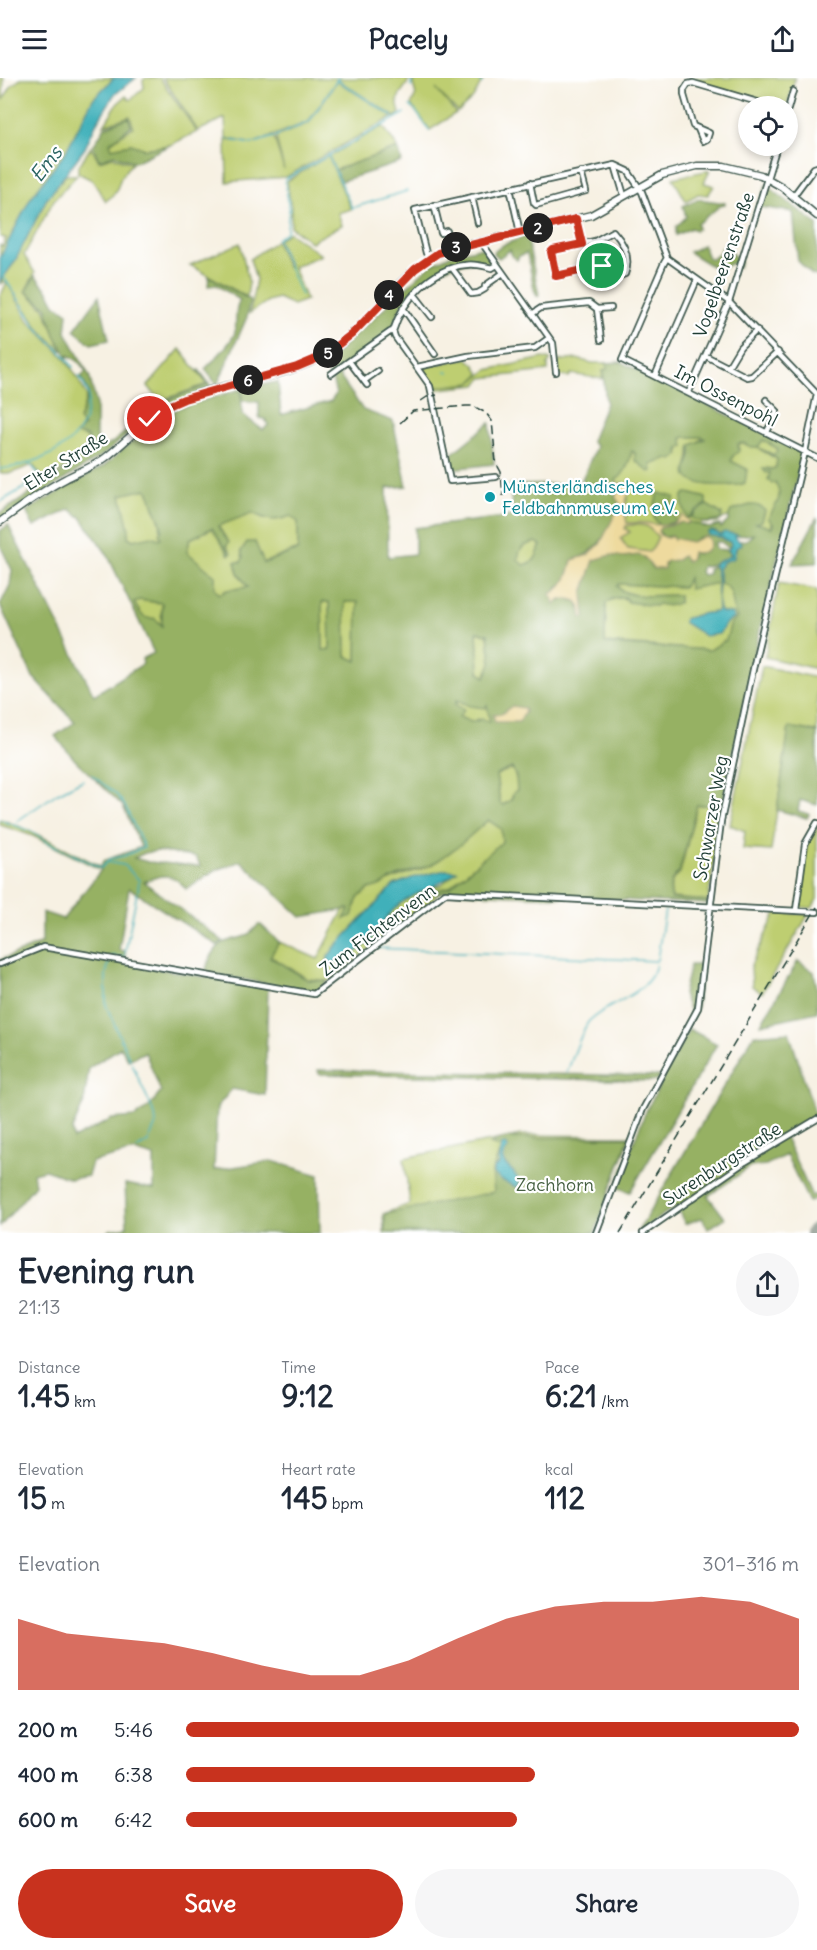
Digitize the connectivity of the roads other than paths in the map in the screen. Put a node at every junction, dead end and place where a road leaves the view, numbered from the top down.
1 (793, 91) dead end
2 (738, 96) edge
3 (792, 96) edge
4 (698, 129) dead end
5 (774, 156) edge
6 (615, 165) junction
7 (817, 167) edge
8 (581, 172) junction
9 (767, 178) junction
10 (530, 183) junction
11 (639, 187) junction
12 (510, 188) junction
13 (623, 192) dead end
14 (794, 195) junction
15 (472, 197) junction
16 (434, 205) junction
17 (817, 216) edge
18 (576, 219) junction
19 (478, 224) dead end
20 (519, 228) dead end
21 (442, 233) dead end
22 (483, 241) junction
23 (582, 244) junction
24 (429, 258) junction
25 (668, 258) junction
26 (497, 265) junction
27 (452, 268) junction
28 (503, 273) junction
29 (697, 279) junction
30 (414, 294) junction
31 (729, 302) junction
32 (611, 308) dead end
33 (403, 309) junction
34 (597, 309) junction
35 (532, 314) junction
36 (432, 317) dead end
37 (757, 330) junction
38 (393, 332) junction
39 (549, 338) junction
40 (601, 340) dead end
41 (778, 352) junction
42 (435, 354) dead end
43 (706, 356) junction
44 (349, 361) junction
45 (728, 367) junction
46 (417, 368) junction
47 (378, 371) dead end
48 (556, 372) dead end
49 (331, 374) dead end
50 (655, 376) junction
51 (689, 392) junction
52 (817, 393) edge
53 (766, 400) dead end
54 (767, 432) junction
55 (805, 452) junction
56 (817, 458) edge
57 (496, 477) dead end
58 (0, 522) edge
59 (817, 823) edge
60 (710, 906) junction
61 (795, 910) junction
62 (817, 912) edge
63 (0, 964) edge
64 (817, 1119) edge
65 (596, 1233) edge
66 (643, 1233) edge

1 - 3 street
2 - 4 street
5 - 9 street, Vogelbeerenstraße
6 - 8 street
6 - 11 street
6 - 13 street
7 - 14 street
8 - 10 street
8 - 10 street
9 - 11 main road, Elter Straße
9 - 14 main road, Elter Straße
9 - 31 street, Vogelbeerenstraße
10 - 12 street
11 - 18 main road, Elter Straße
11 - 25 street
12 - 15 street
12 - 20 street
14 - 17 main road, Elter Straße
15 - 16 street
15 - 19 street
16 - 21 street
16 - 24 street
18 - 22 main road, Elter Straße
18 - 23 street
22 - 24 main road, Elter Straße
22 - 26 street
23 - 23 street
24 - 58 main road, Elter Straße
25 - 29 street
25 - 50 street, Im Ossenpohl
26 - 27 street
26 - 28 street
27 - 28 street
27 - 30 street
28 - 35 street
29 - 31 street
29 - 50 street
30 - 33 street
30 - 36 street
31 - 37 street
31 - 43 street, Vogelbeerenstraße
32 - 34 street
33 - 38 street
33 - 42 street
34 - 35 street
34 - 40 street
35 - 39 street
37 - 41 street
37 - 45 street
38 - 44 street
38 - 46 street
39 - 46 street
39 - 48 street
41 - 45 street
41 - 52 street
43 - 45 street
43 - 51 street, Vogelbeerenstraße
44 - 47 street
44 - 49 street
46 - 57 street
50 - 51 street, Im Ossenpohl
51 - 54 street, Im Ossenpohl
52 - 55 street, Schwarzer Weg
53 - 54 street
54 - 55 street, Im Ossenpohl
55 - 56 street, Im Ossenpohl
55 - 60 street, Schwarzer Weg
59 - 61 street
60 - 61 street, Zum Fichtenvenn
60 - 63 street, Zum Fichtenvenn
60 - 65 street, Schwarzer Weg
61 - 62 street, Zum Fichtenvenn
64 - 66 street, Surenburgstraße

